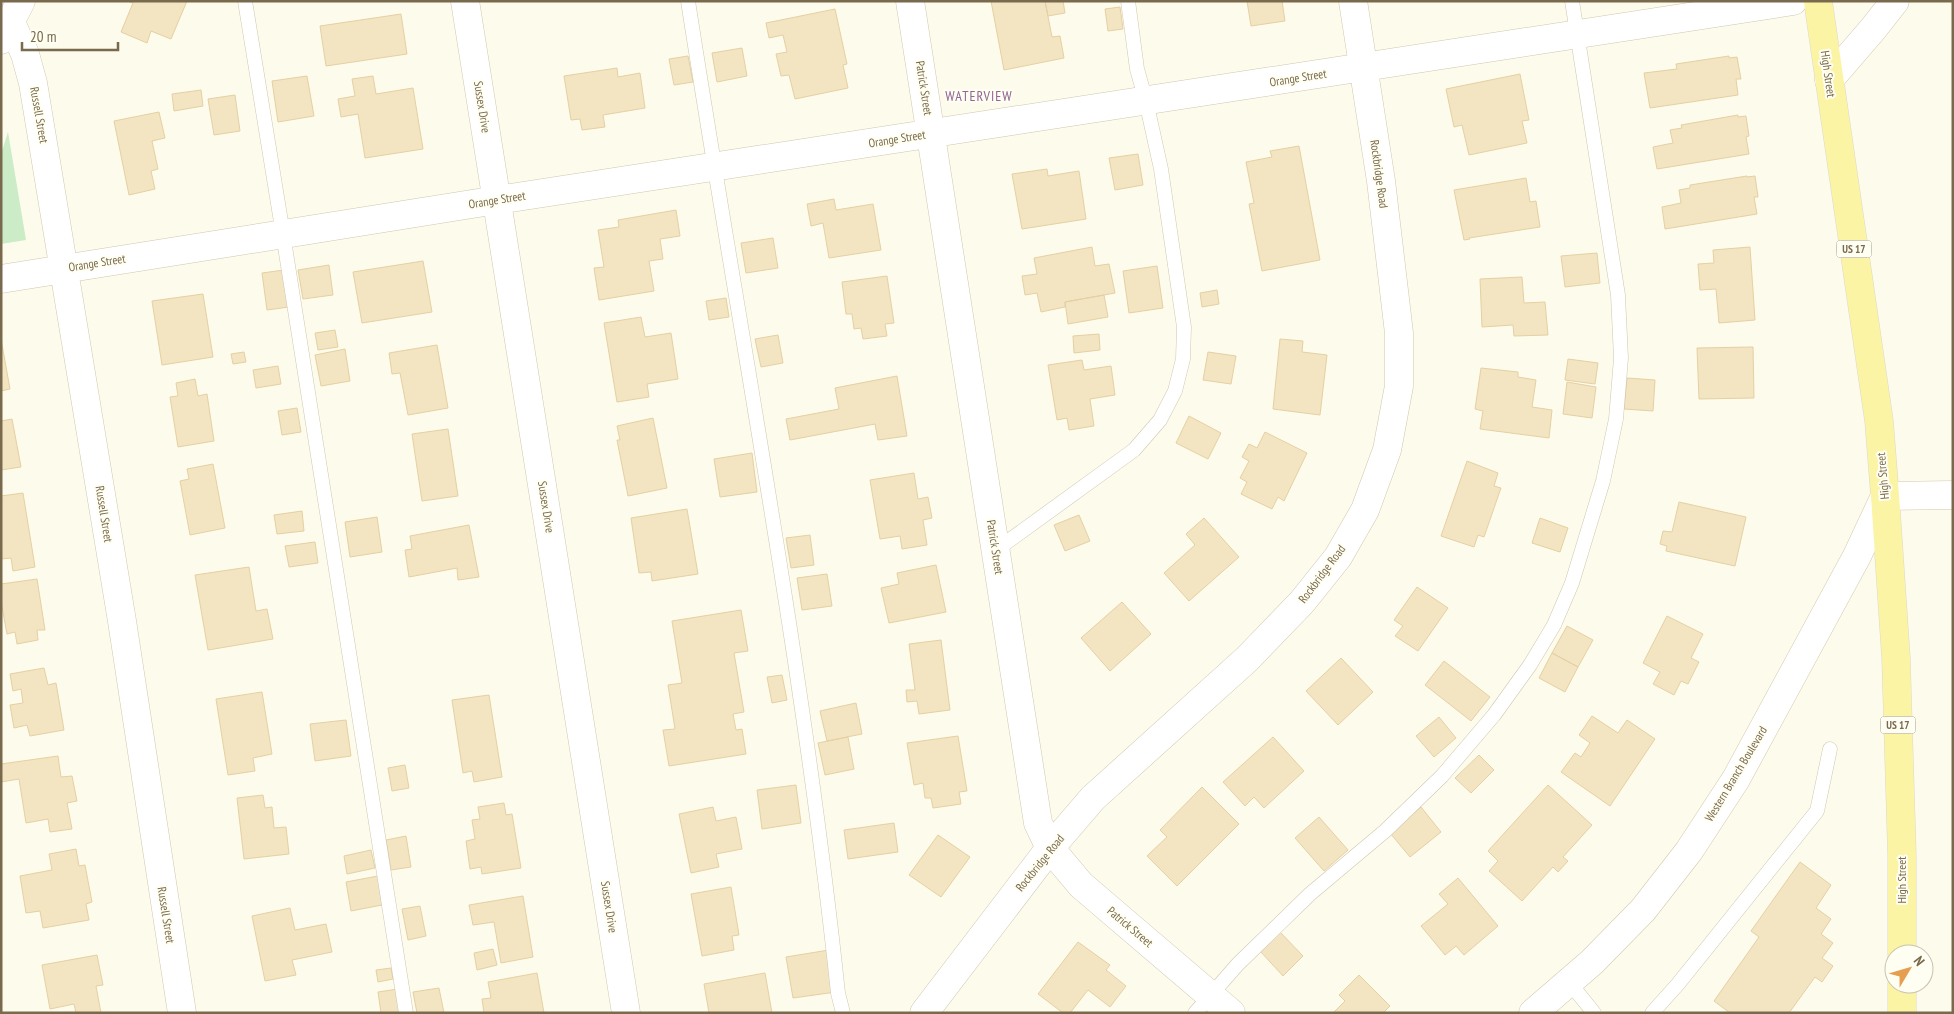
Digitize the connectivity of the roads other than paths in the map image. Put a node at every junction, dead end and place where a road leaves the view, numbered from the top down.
1 (245, 1) edge
2 (465, 1) edge
3 (688, 1) edge
4 (910, 1) edge
5 (1128, 1) edge
6 (1353, 1) edge
7 (1572, 1) edge
8 (1793, 1) edge
9 (1818, 1) edge
10 (1894, 1) edge
11 (11, 21) edge
12 (1577, 34) junction
13 (1364, 67) junction
14 (1829, 80) junction
15 (1146, 101) junction
16 (931, 134) junction
17 (713, 167) junction
18 (497, 200) junction
19 (283, 234) junction
20 (64, 268) junction
21 (1, 279) edge
22 (1953, 495) edge
23 (1886, 496) junction
24 (996, 550) junction
25 (1830, 749) dead end
26 (1050, 848) junction
27 (1902, 944) edge
28 (1569, 982) junction
29 (1902, 994) edge
30 (1202, 1004) edge
31 (182, 1013) edge
32 (406, 1013) edge
33 (626, 1013) edge
34 (843, 1013) edge
35 (924, 1013) edge
36 (1232, 1013) edge
37 (1533, 1013) edge
38 (1594, 1013) edge
39 (1652, 1013) edge
40 (1902, 1013) edge

1 - 19 lane
2 - 18 street, Sussex Drive
3 - 17 lane
4 - 16 street, Patrick Street
5 - 15 lane
6 - 13 street, Rockbridge Road
7 - 12 lane
8 - 12 street, Orange Street
9 - 14 main road, High Street / US 17
10 - 14 street
11 - 20 street, Russell Street
12 - 13 street, Orange Street
12 - 30 lane
13 - 15 street, Orange Street
13 - 26 street, Rockbridge Road
14 - 23 main road, High Street / US 17
15 - 16 street, Orange Street
15 - 24 lane
16 - 17 street, Orange Street
16 - 24 street, Patrick Street
17 - 18 street, Orange Street
17 - 34 lane
18 - 19 street, Orange Street
18 - 33 street, Sussex Drive
19 - 20 street, Orange Street
19 - 32 lane
20 - 21 street, Orange Street
20 - 31 street, Russell Street
22 - 23 street
23 - 27 main road, High Street / US 17
23 - 28 street, Western Branch Boulevard
24 - 26 street, Patrick Street
25 - 39 lane
26 - 30 street, Patrick Street
26 - 35 street, Rockbridge Road
28 - 37 street, Western Branch Boulevard
28 - 38 lane
29 - 40 main road
30 - 36 street, Patrick Street

